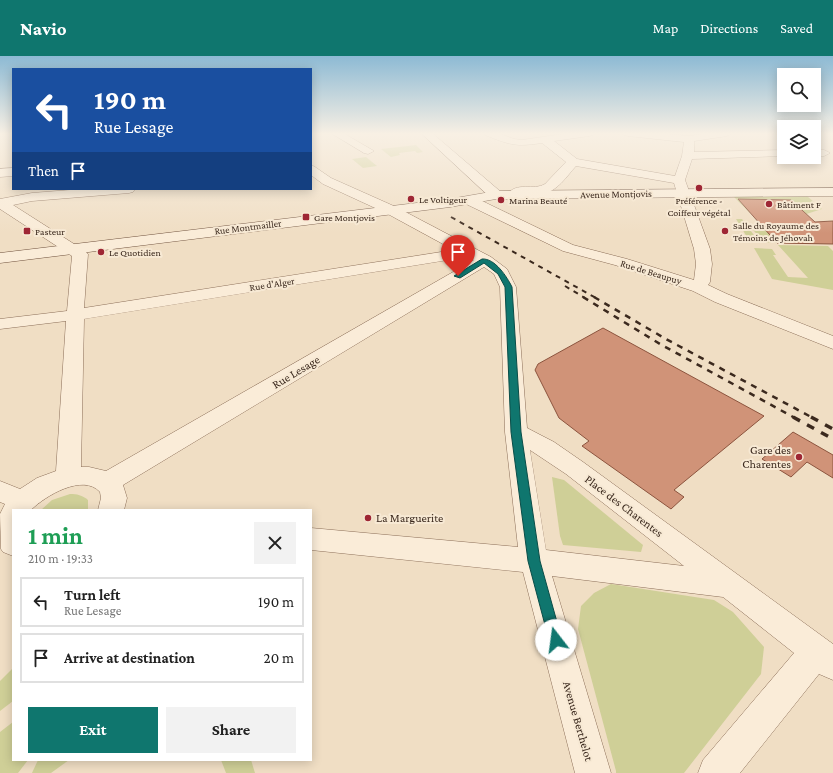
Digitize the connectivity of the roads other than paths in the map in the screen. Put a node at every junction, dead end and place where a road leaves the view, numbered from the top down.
1 (464, 166) edge
2 (569, 166) edge
3 (597, 166) edge
4 (686, 166) edge
5 (312, 170) edge
6 (12, 172) edge
7 (0, 173) edge
8 (682, 186) junction
9 (117, 190) edge
10 (833, 192) edge
11 (496, 195) junction
12 (513, 195) junction
13 (365, 198) junction
14 (469, 200) junction
15 (0, 204) edge
16 (408, 208) junction
17 (391, 210) junction
18 (349, 214) junction
19 (413, 223) junction
20 (68, 246) junction
21 (477, 256) junction
22 (0, 258) edge
23 (699, 287) junction
24 (76, 315) junction
25 (0, 324) edge
26 (833, 343) edge
27 (516, 432) junction
28 (68, 477) junction
29 (107, 483) junction
30 (0, 491) edge
31 (23, 509) edge
32 (111, 509) edge
33 (12, 521) edge
34 (312, 539) edge
35 (534, 561) junction
36 (730, 585) junction
37 (825, 657) edge
38 (593, 773) edge
39 (716, 773) edge

1 - 11 street
2 - 12 street
3 - 8 street
4 - 8 street
5 - 13 street, Avenue Berthelot
6 - 7 street
8 - 10 street, Avenue Montjovis
8 - 12 street, Avenue Montjovis
8 - 23 street
9 - 15 street
11 - 12 street, Avenue Montjovis
11 - 14 street, Rue Montmailler
13 - 17 street, Avenue Berthelot
13 - 18 street
14 - 16 street, Rue Montmailler
14 - 23 street, Rue de Beaupuy
15 - 20 street
16 - 17 street, Rue Montmailler
16 - 19 street
17 - 18 street, Rue Montmailler
17 - 19 street, Avenue Berthelot
18 - 20 street, Rue Montmailler
19 - 21 street, Avenue Berthelot
20 - 22 street, Rue Montmailler
20 - 24 street
21 - 24 street, Rue d'Alger
21 - 27 street, Avenue Berthelot
21 - 29 street, Rue Lesage
23 - 26 street, Rue de Beaupuy
24 - 25 street, Rue d'Alger
24 - 28 street
27 - 35 street, Avenue Berthelot
27 - 36 street, Place des Charentes
28 - 29 street
28 - 31 street
29 - 32 street
30 - 33 street
34 - 35 street
35 - 36 street
35 - 38 street, Avenue Berthelot
36 - 37 street, Place des Charentes
37 - 39 street, Place des Charentes

